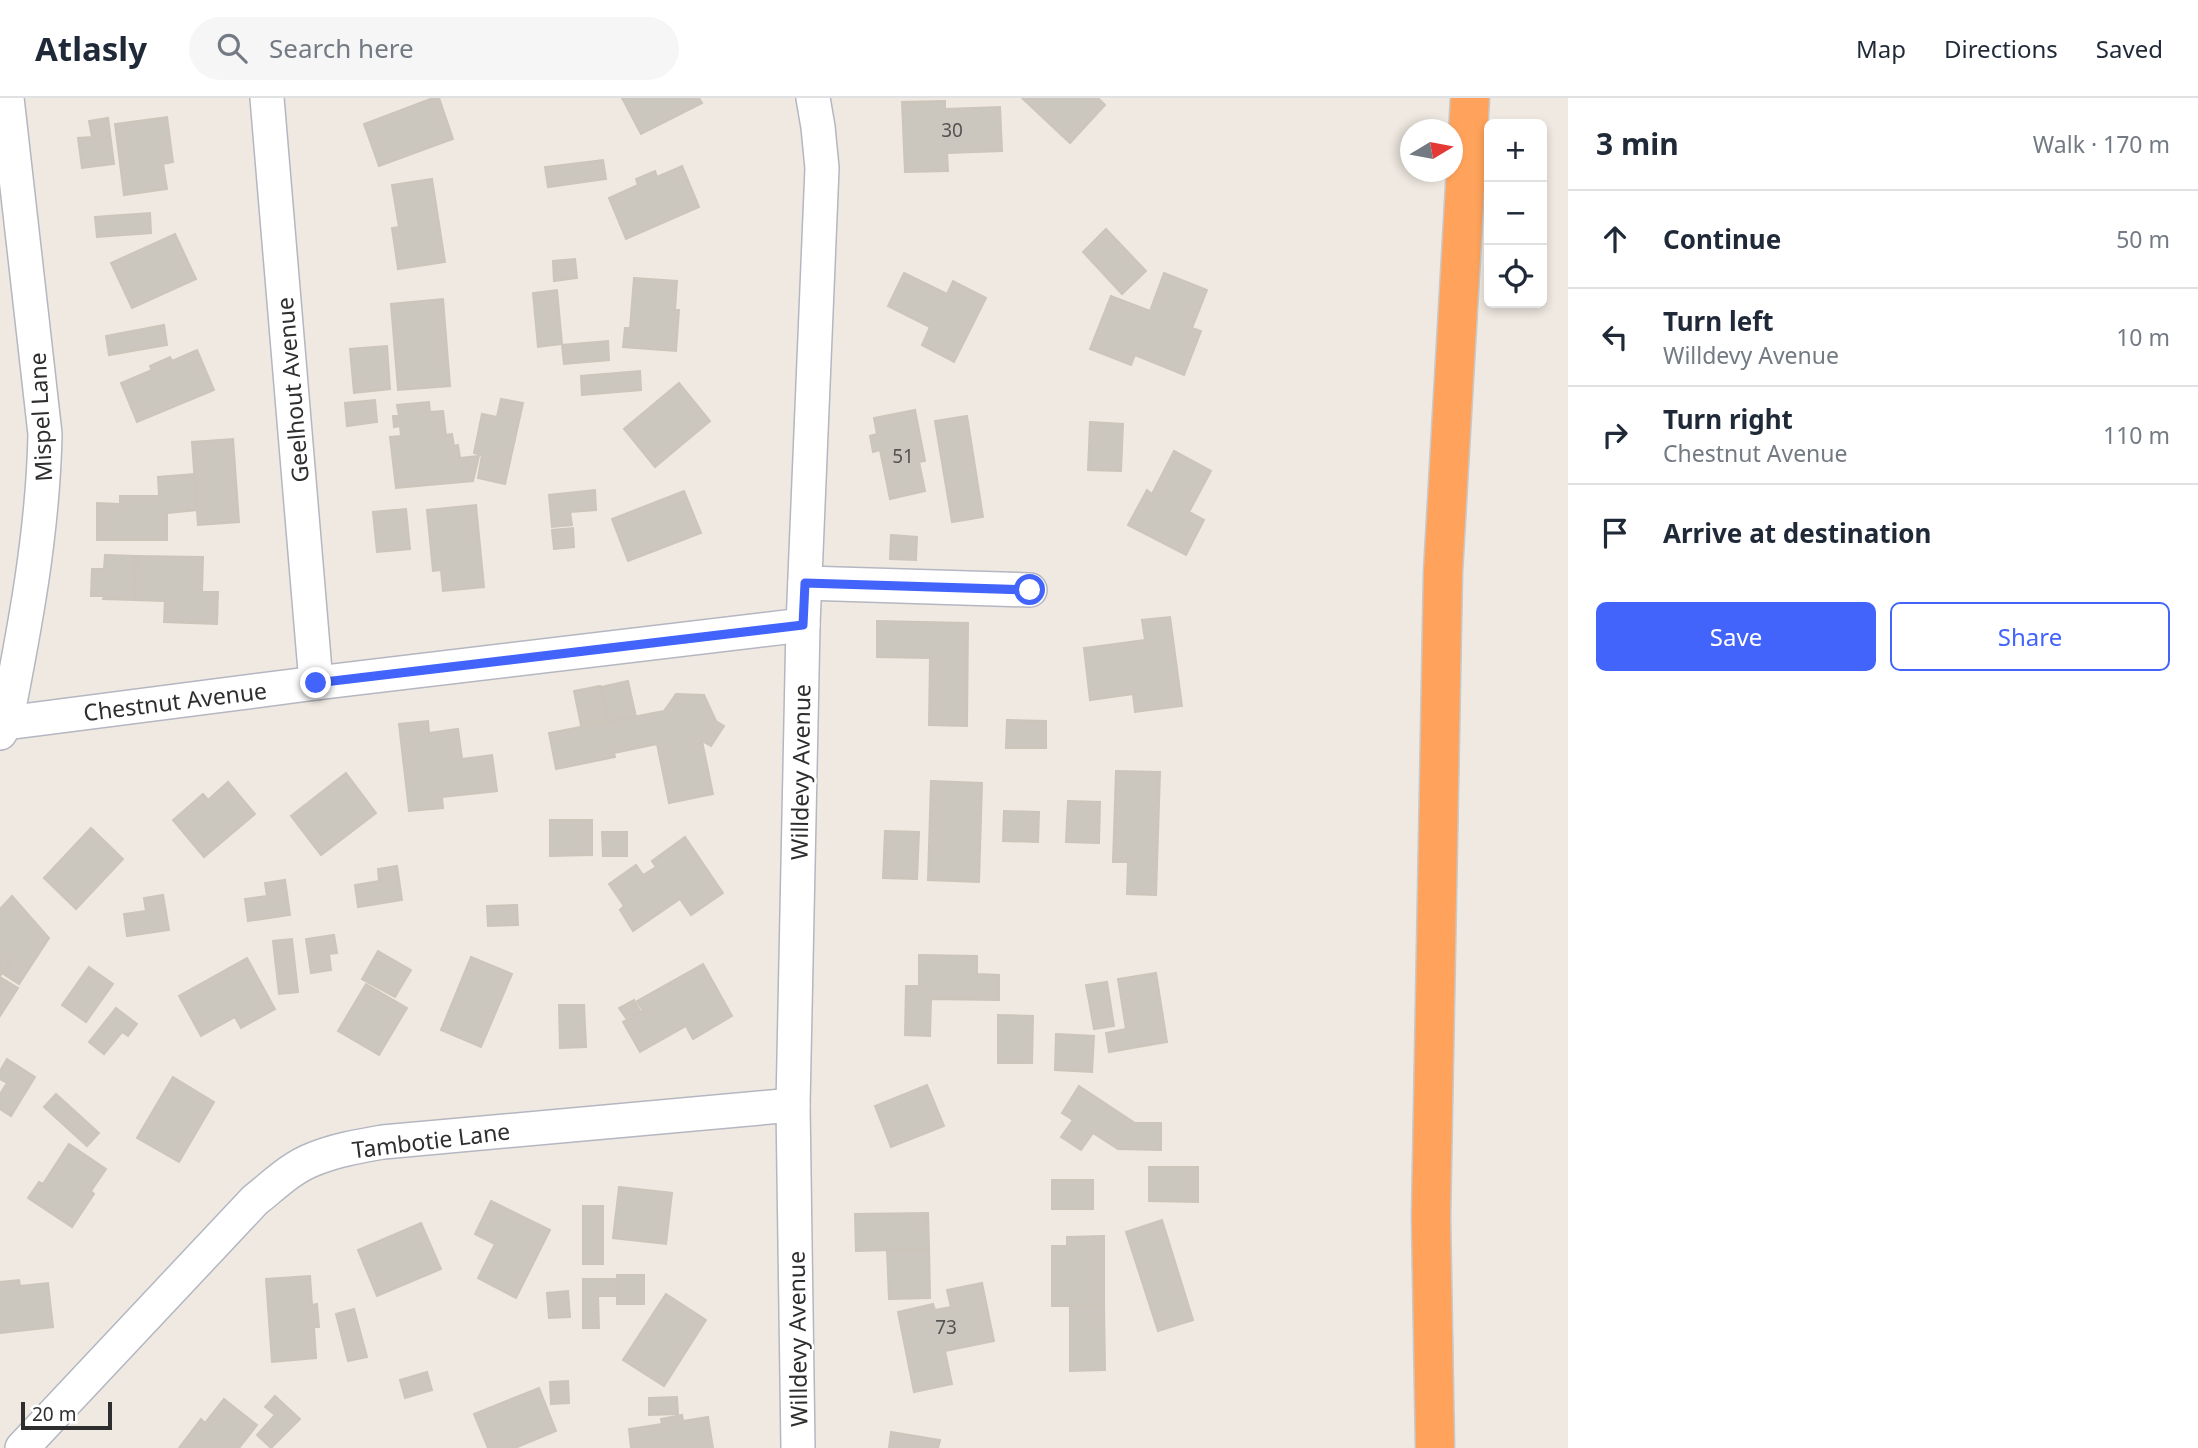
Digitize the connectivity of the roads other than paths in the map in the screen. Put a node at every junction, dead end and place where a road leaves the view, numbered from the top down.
1 (7, 98) edge
2 (267, 98) edge
3 (813, 98) edge
4 (1470, 98) edge
5 (805, 583) junction
6 (1030, 590) dead end
7 (803, 625) junction
8 (316, 683) junction
9 (3, 728) edge
10 (793, 1105) junction
11 (22, 1448) edge
12 (798, 1448) edge
13 (1435, 1448) edge

1 - 9 street, Mispel Lane
2 - 8 street, Geelhout Avenue
3 - 5 street, Willdevy Avenue
4 - 13 highway
5 - 6 street
5 - 7 street, Willdevy Avenue
7 - 8 street, Chestnut Avenue
7 - 10 street, Willdevy Avenue
8 - 9 street, Chestnut Avenue
10 - 11 street, Tambotie Lane
10 - 12 street, Willdevy Avenue

